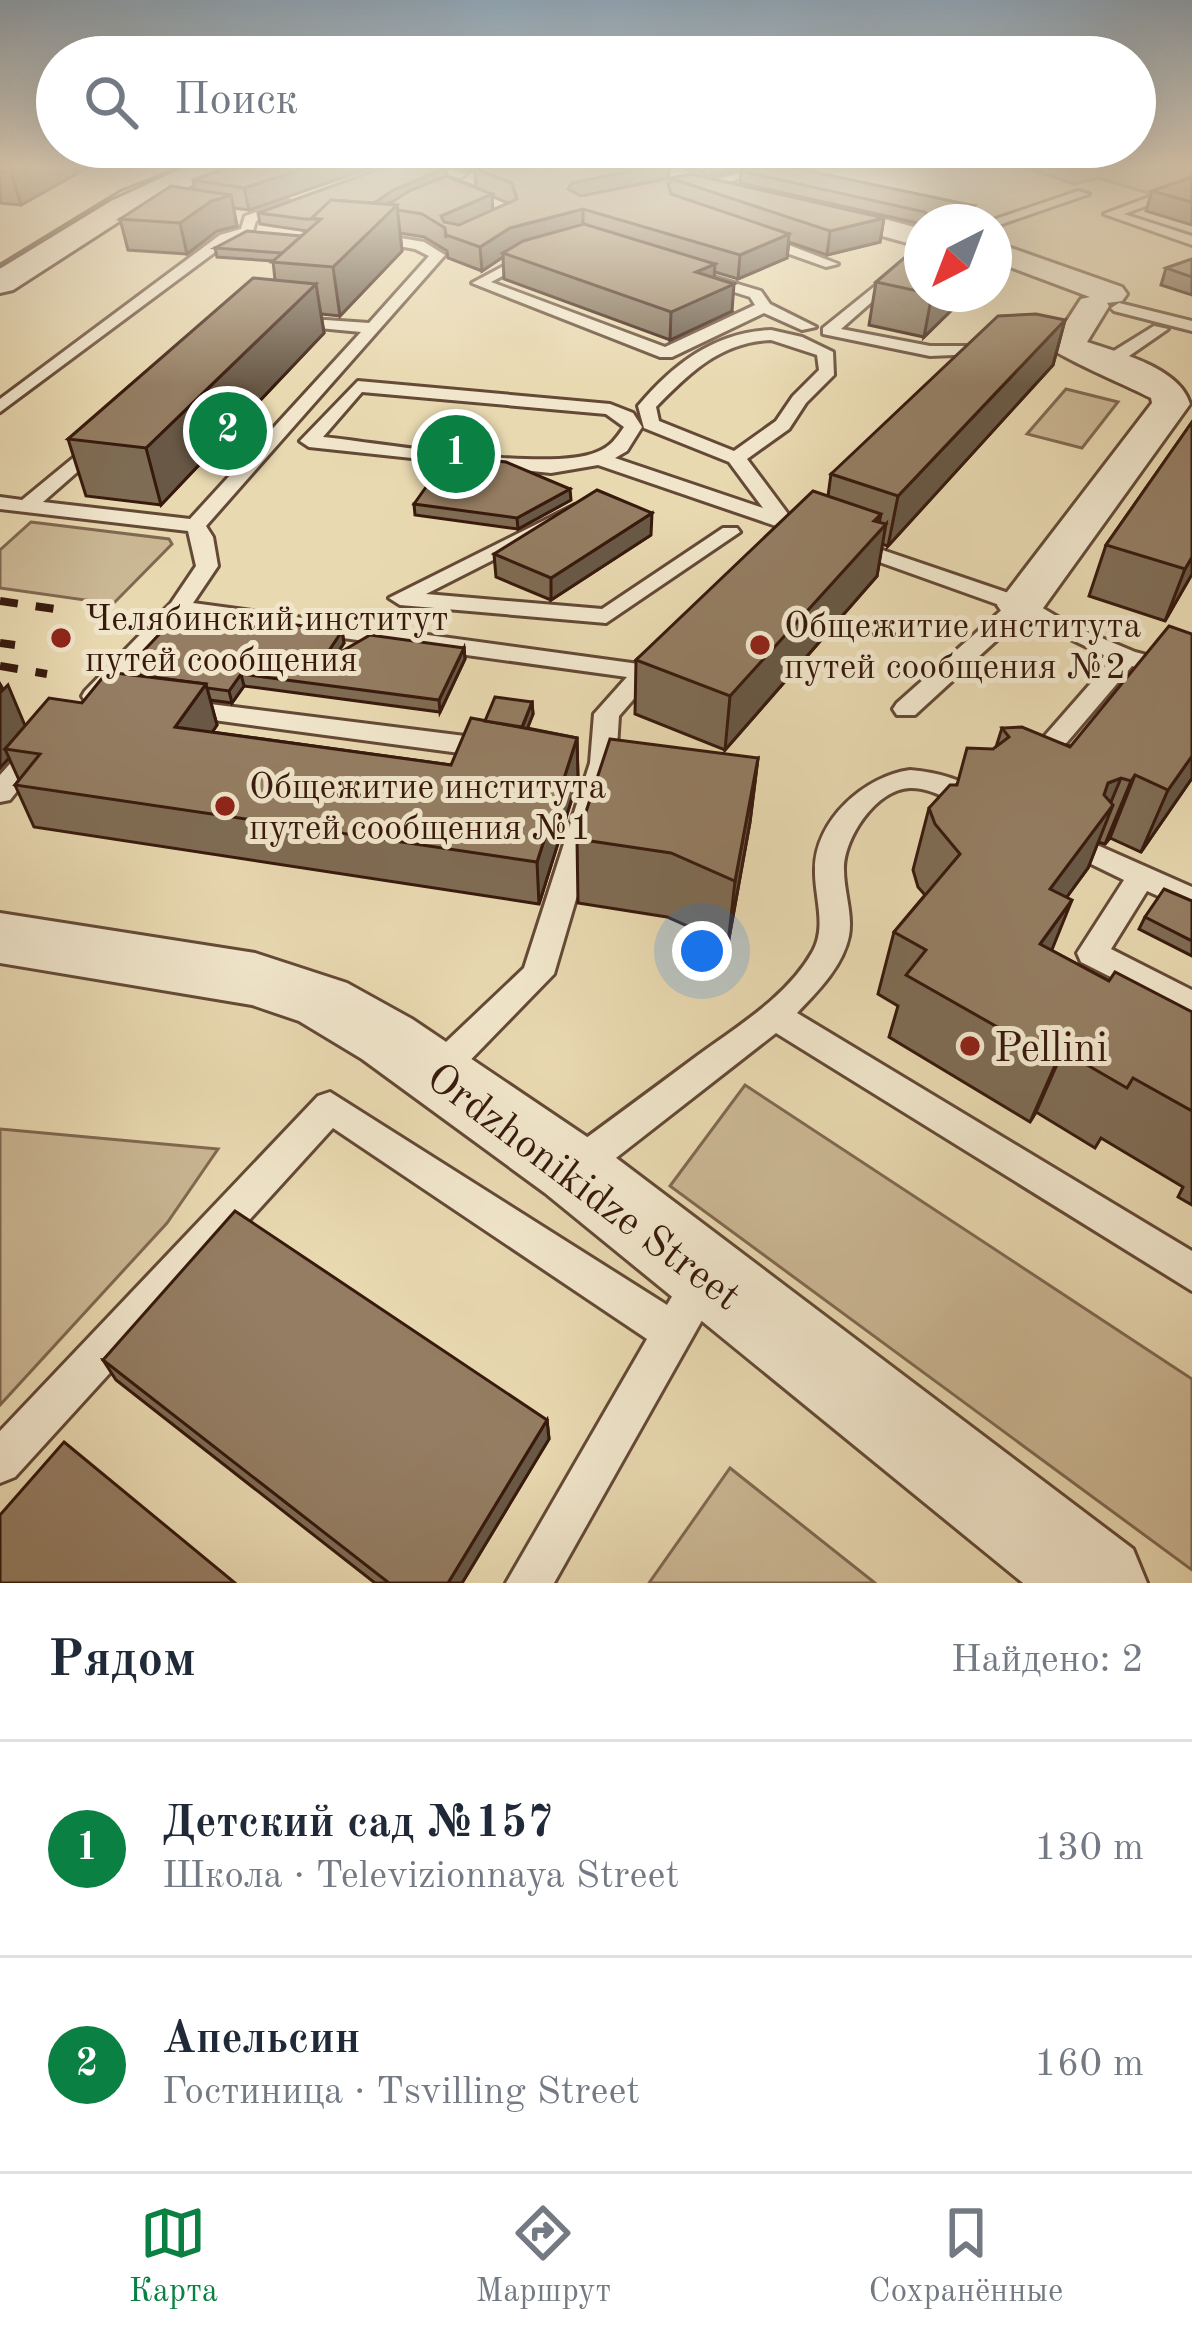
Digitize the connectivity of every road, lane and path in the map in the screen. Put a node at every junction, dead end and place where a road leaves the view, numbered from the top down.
1 (69, 239) edge
2 (224, 239) edge
3 (390, 239) edge
4 (762, 239) edge
5 (539, 253) edge
6 (1012, 259) edge
7 (831, 264) edge
8 (1012, 267) edge
9 (692, 274) edge
10 (895, 274) edge
11 (0, 282) edge
12 (1107, 300) junction
13 (764, 307) junction
14 (1189, 316) edge
15 (260, 318) edge
16 (373, 328) junction
17 (1160, 329) dead end
18 (829, 331) junction
19 (800, 332) junction
20 (1110, 362) junction
21 (949, 375) edge
22 (0, 407) edge
23 (110, 432) edge
24 (659, 455) junction
25 (736, 458) junction
26 (599, 459) junction
27 (0, 502) edge
28 (27, 506) junction
29 (579, 510) edge
30 (791, 525) junction
31 (195, 526) junction
32 (730, 532) dead end
33 (400, 598) junction
34 (1021, 605) junction
35 (179, 608) junction
36 (375, 634) junction
37 (676, 640) edge
38 (1127, 657) junction
39 (642, 672) junction
40 (1192, 675) edge
41 (162, 706) edge
42 (906, 709) dead end
43 (534, 754) edge
44 (1036, 762) edge
45 (0, 793) edge
46 (972, 799) edge
47 (1097, 855) edge
48 (1142, 876) junction
49 (1192, 899) edge
50 (0, 938) edge
51 (1192, 1005) edge
52 (775, 1016) junction
53 (438, 1071) junction
54 (572, 1169) junction
55 (1192, 1272) edge
56 (690, 1304) junction
57 (0, 1462) edge
58 (529, 1583) edge
59 (1099, 1583) edge

1 - 11 main road
2 - 22 lane
3 - 16 lane
4 - 7 lane
5 - 13 lane
6 - 12 street
8 - 12 street
9 - 13 lane
10 - 18 lane
12 - 14 lane
12 - 20 street
13 - 19 lane
15 - 16 lane
16 - 31 lane
17 - 20 lane
18 - 19 lane
18 - 21 lane
19 - 24 lane
19 - 25 lane
20 - 34 street
23 - 28 lane
24 - 25 lane
24 - 26 lane
24 - 30 lane
25 - 30 lane
26 - 26 lane
27 - 28 lane
28 - 31 lane
29 - 33 lane
30 - 34 lane
31 - 35 lane
32 - 33 lane
33 - 36 lane
34 - 38 lane
34 - 42 lane
35 - 36 lane
35 - 45 lane
36 - 39 lane
37 - 39 lane
38 - 40 lane
38 - 44 lane
39 - 53 lane
41 - 43 lane
46 - 52 lane
47 - 48 lane
48 - 49 lane
48 - 51 lane
50 - 53 street, Ordzhonikidze Street
52 - 54 lane
52 - 55 lane
53 - 54 street, Ordzhonikidze Street
54 - 56 street, Ordzhonikidze Street
56 - 57 lane
56 - 58 lane
56 - 59 street, Ordzhonikidze Street

